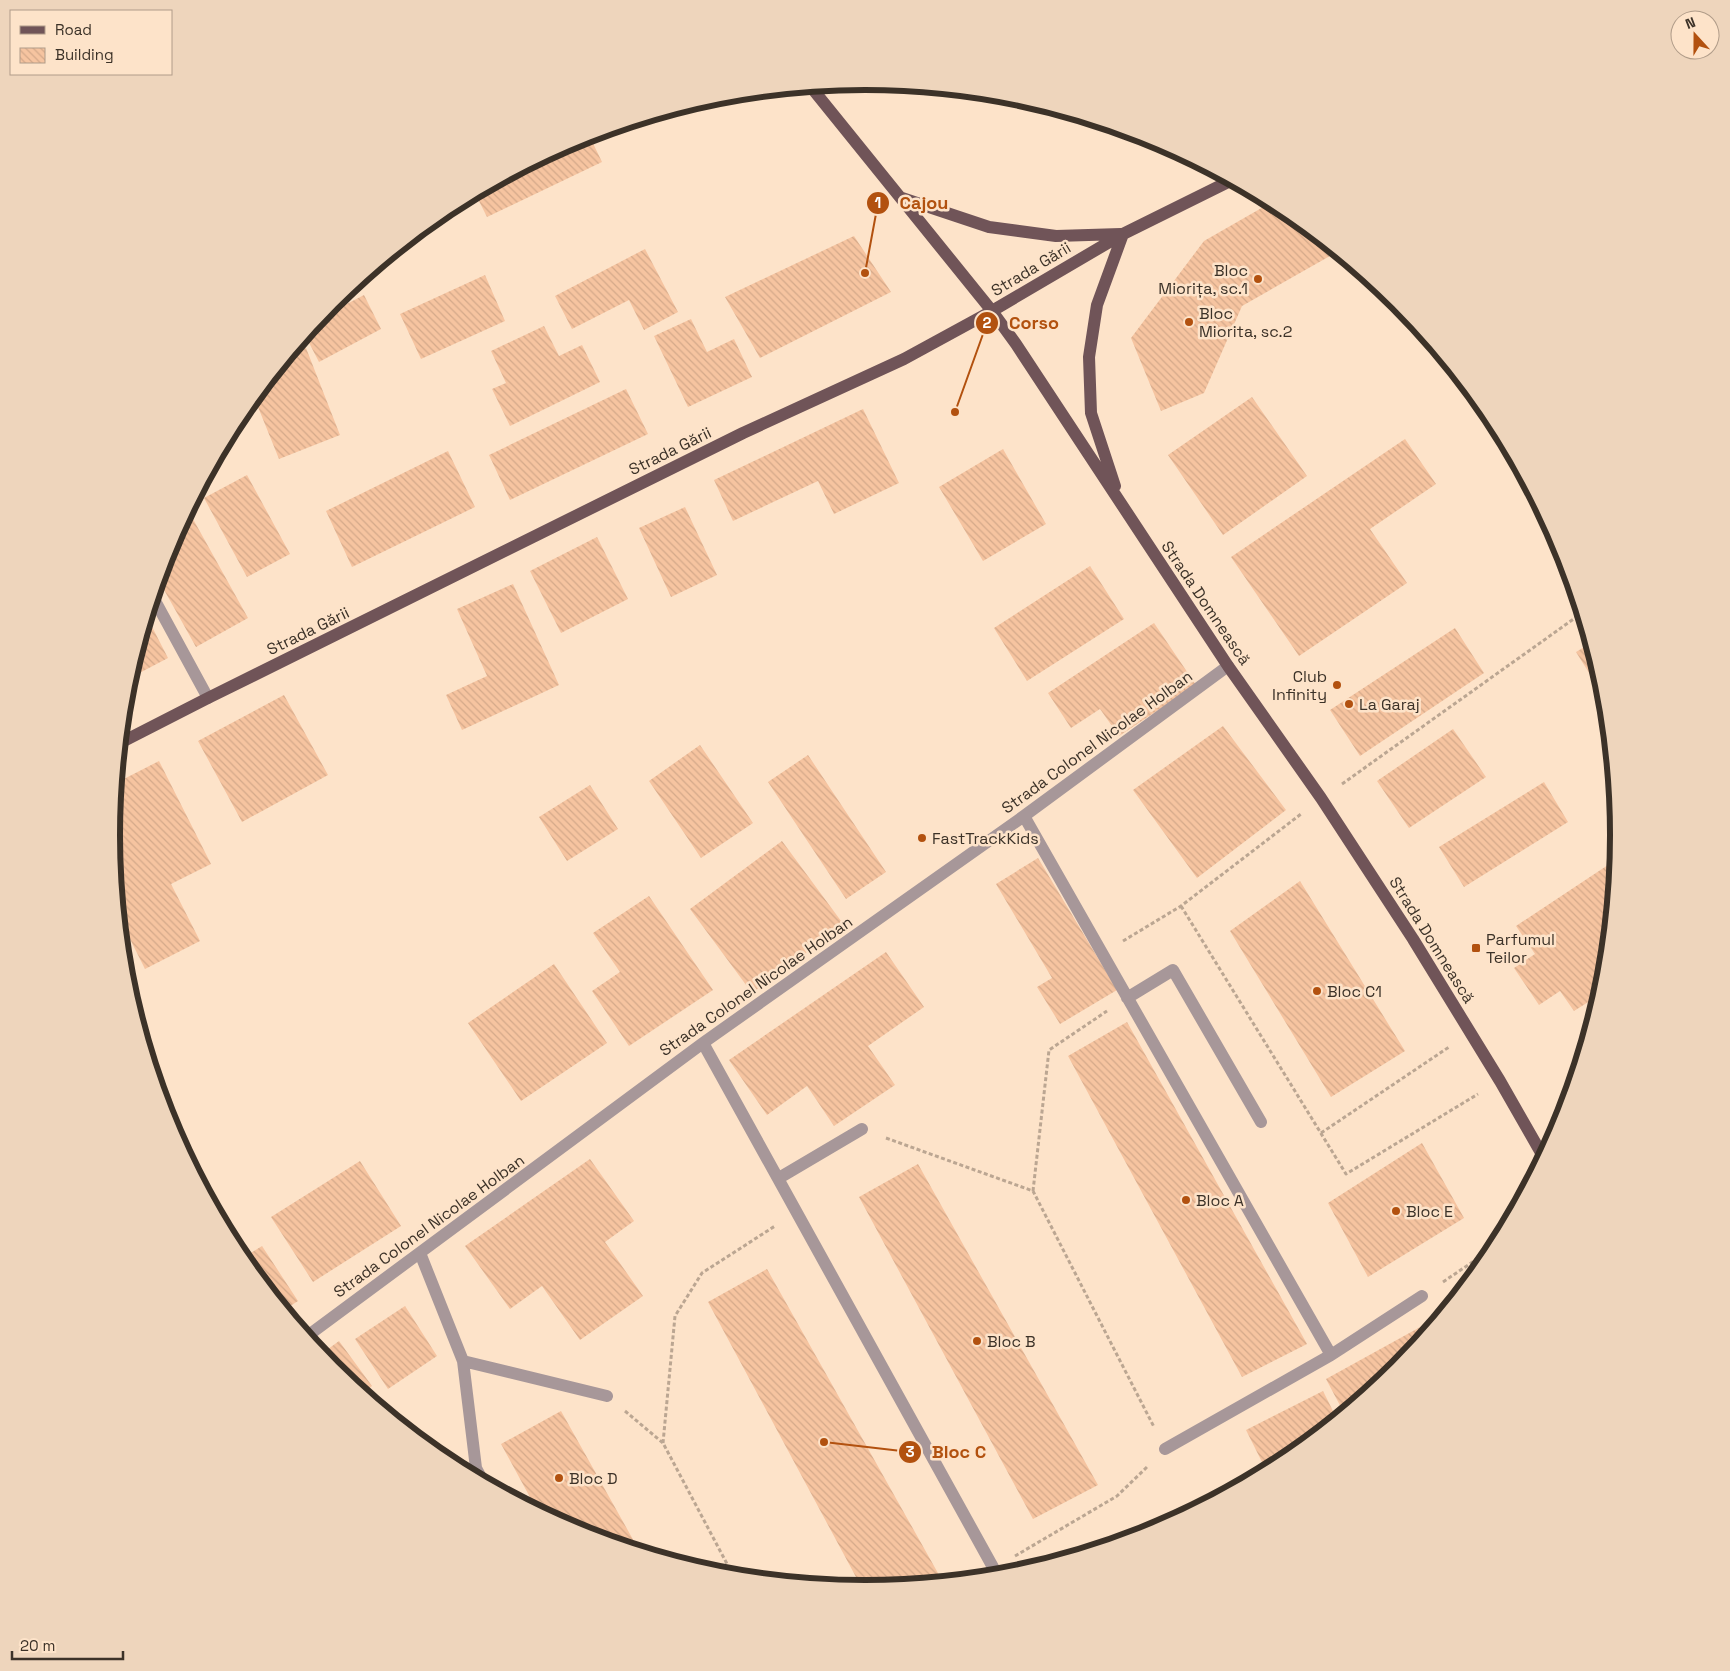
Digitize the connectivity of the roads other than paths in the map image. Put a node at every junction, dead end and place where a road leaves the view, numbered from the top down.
1 (816, 92) edge
2 (1225, 183) edge
3 (902, 198) junction
4 (1123, 234) junction
5 (992, 311) junction
6 (1120, 503) junction
7 (157, 604) edge
8 (1228, 666) junction
9 (208, 698) junction
10 (126, 741) edge
11 (1024, 816) junction
12 (1127, 998) junction
13 (703, 1043) junction
14 (1261, 1122) dead end
15 (862, 1129) road end
16 (1540, 1151) edge
17 (779, 1178) junction
18 (420, 1253) junction
19 (1422, 1296) road end
20 (311, 1333) edge
21 (1331, 1355) junction
22 (462, 1361) junction
23 (607, 1396) road end
24 (1165, 1449) road end
25 (478, 1472) edge
26 (994, 1568) road end

1 - 3 main road, Strada Domnească
2 - 4 main road, Strada Gării
3 - 4 main road
3 - 5 main road, Strada Domnească
4 - 5 main road, Strada Gării
4 - 6 main road
5 - 6 main road, Strada Domnească
5 - 9 main road, Strada Gării
6 - 8 main road, Strada Domnească
7 - 9 street
8 - 11 street, Strada Colonel Nicolae Holban
8 - 16 main road, Strada Domnească
9 - 10 main road, Strada Gării
11 - 12 street
11 - 13 street, Strada Colonel Nicolae Holban
12 - 14 street
12 - 21 street
13 - 17 street
13 - 18 street, Strada Colonel Nicolae Holban
15 - 17 street
17 - 26 street
18 - 20 street, Strada Colonel Nicolae Holban
18 - 22 street
19 - 21 street
21 - 24 street
22 - 23 street
22 - 25 street

